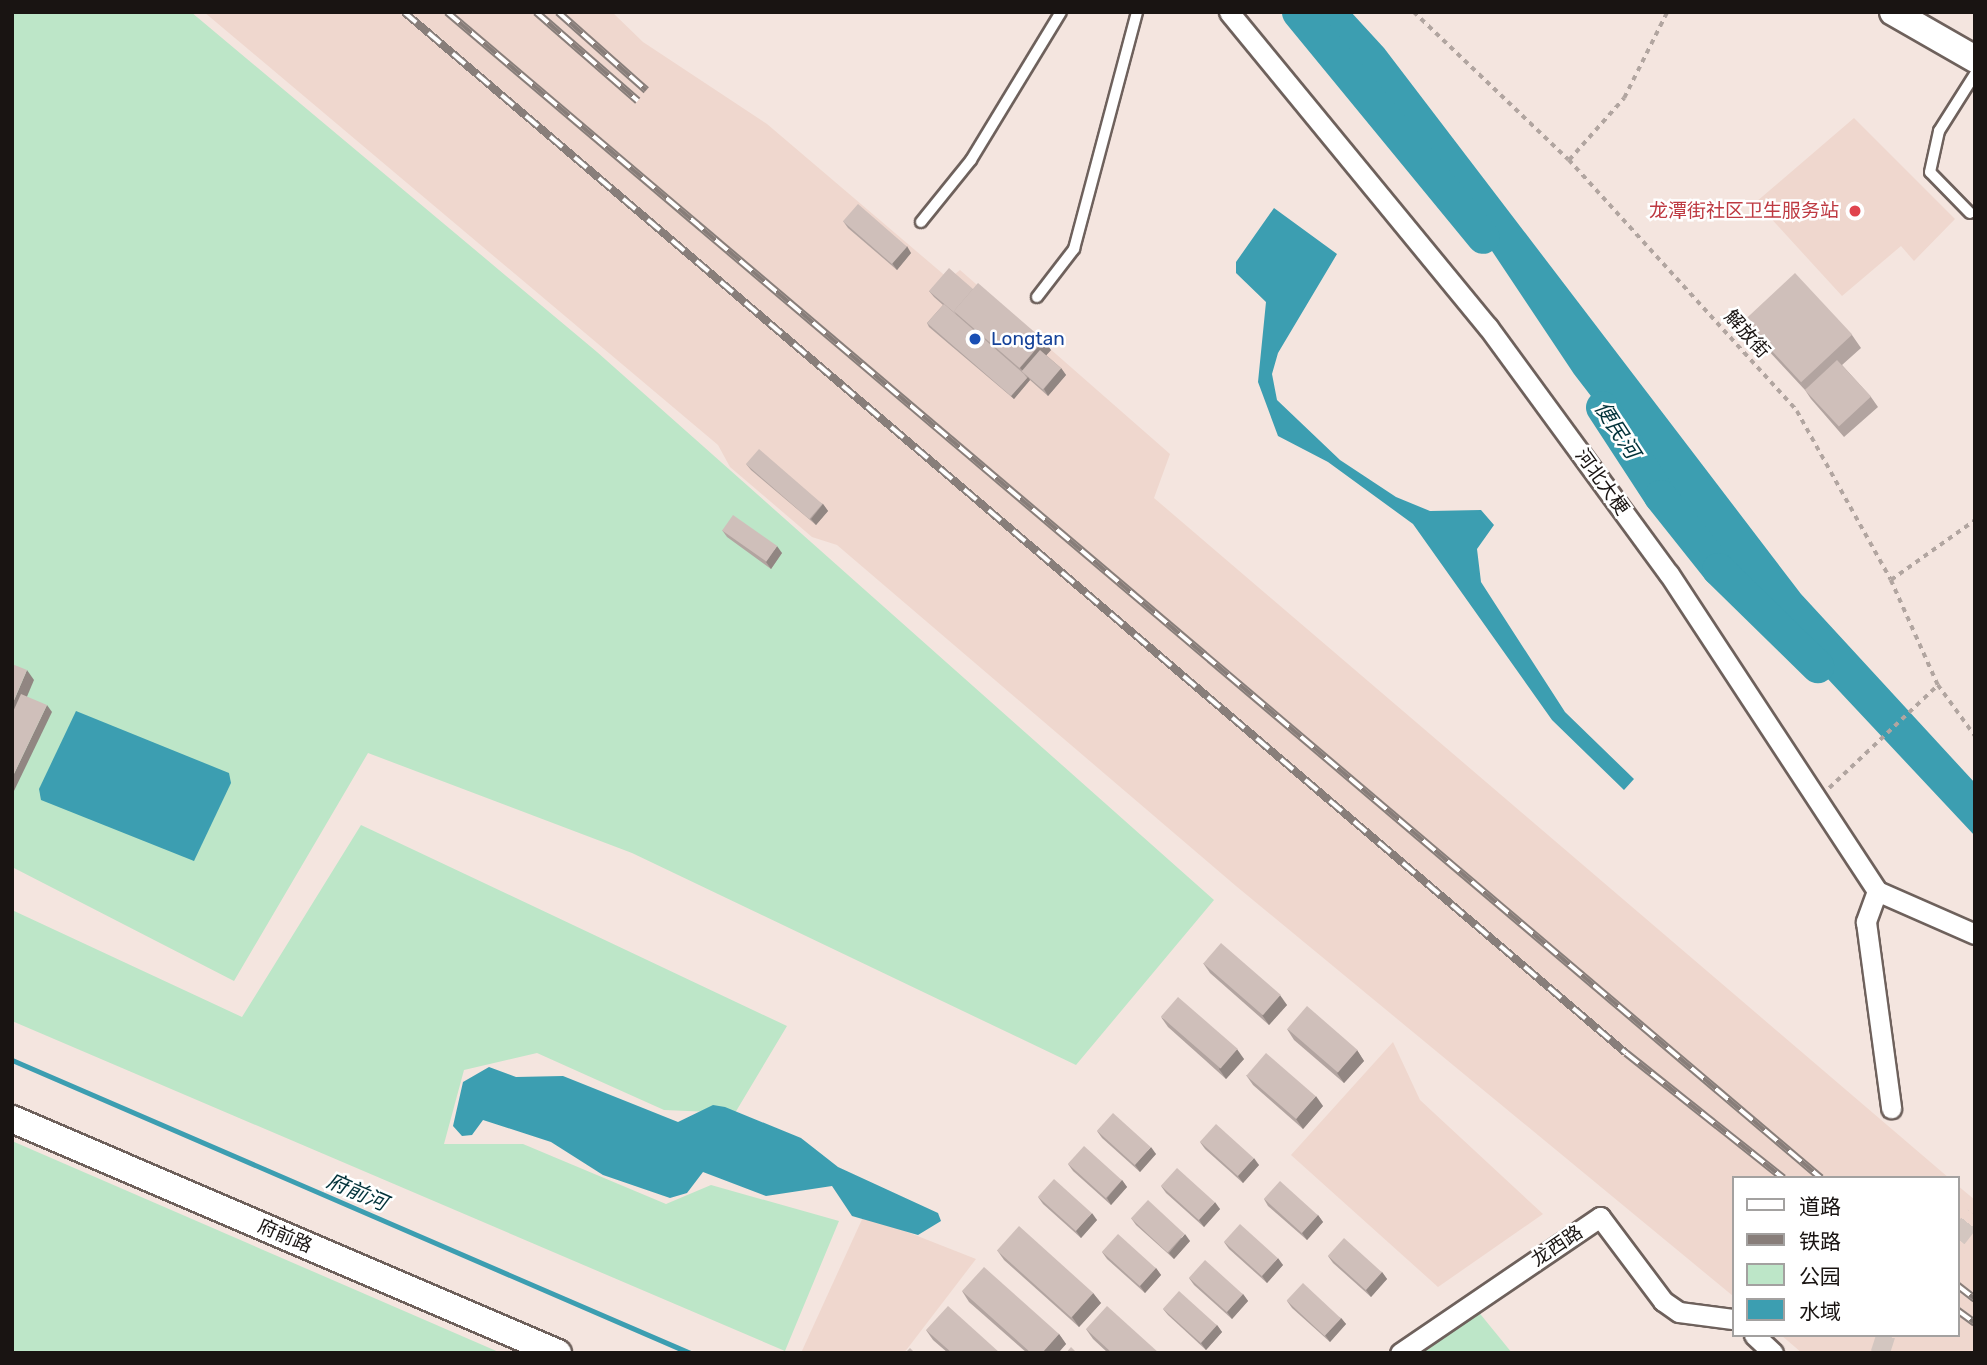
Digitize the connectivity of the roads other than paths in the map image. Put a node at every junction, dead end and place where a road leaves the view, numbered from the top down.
1 (1061, 12) edge
2 (1137, 12) edge
3 (1228, 12) edge
4 (1893, 12) edge
5 (1975, 59) edge
6 (1975, 74) edge
7 (1970, 213) dead end
8 (921, 222) dead end
9 (1037, 297) dead end
10 (1877, 891) junction
11 (1975, 934) edge
12 (1891, 1108) dead end
13 (12, 1119) edge
14 (1731, 1319) edge
15 (1756, 1337) edge
16 (558, 1353) edge
17 (1400, 1353) edge
18 (1773, 1353) edge

1 - 8 lane
2 - 9 lane
3 - 10 street, 河北大梗
4 - 5 street
6 - 7 lane
10 - 11 street
10 - 12 street
13 - 16 street, 府前路
14 - 17 street, 龙西路
15 - 18 street

